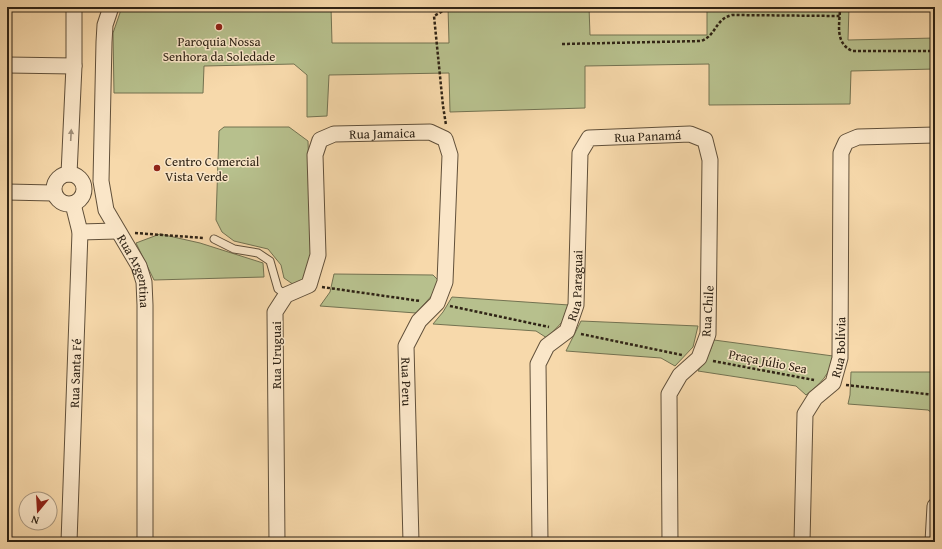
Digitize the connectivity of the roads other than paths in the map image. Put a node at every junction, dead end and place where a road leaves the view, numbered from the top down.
1 (74, 7) edge
2 (111, 7) edge
3 (7, 65) edge
4 (74, 66) junction
5 (935, 135) edge
6 (589, 138) joint
7 (445, 139) joint
8 (705, 140) joint
9 (69, 174) junction
10 (101, 181) junction
11 (84, 185) junction
12 (7, 192) edge
13 (53, 193) junction
14 (73, 204) junction
15 (117, 231) junction
16 (80, 232) junction
17 (214, 239) road end
18 (286, 296) junction
19 (935, 506) edge
20 (69, 542) edge
21 (145, 542) edge
22 (277, 542) edge
23 (411, 542) edge
24 (540, 542) edge
25 (670, 542) edge
26 (802, 542) edge
27 (933, 542) edge

1 - 4 street
2 - 10 street, Rua Argentina
3 - 4 street
9 -> 4 street
5 - 26 street, Rua Bolívia
6 - 8 street, Rua Panamá
6 - 24 street, Rua Paraguai
7 - 18 street, Rua Jamaica
7 - 23 street, Rua Peru
8 - 25 street, Rua Chile
9 - 11 street
9 - 13 street
10 - 11 street
10 - 15 street, Rua Argentina
11 - 14 street
12 - 13 street
13 - 14 street
14 - 16 street, Rua Santa Fé
15 - 16 street
15 - 21 street, Rua Argentina
16 - 20 street, Rua Santa Fé
17 - 18 lane
18 - 22 street, Rua Uruguai
19 - 27 street

